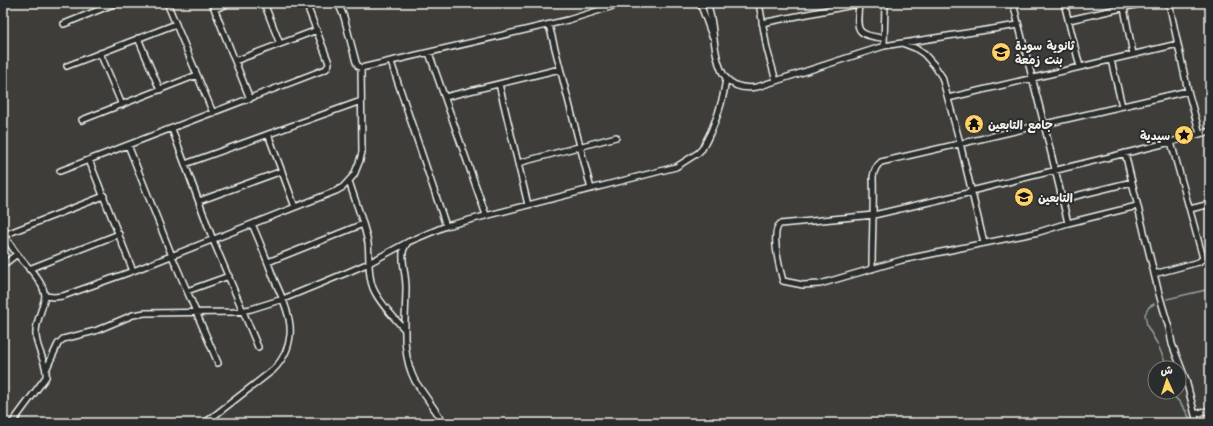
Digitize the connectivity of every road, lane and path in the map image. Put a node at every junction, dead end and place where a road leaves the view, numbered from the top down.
1 (116, 3) edge
2 (167, 3) edge
3 (212, 3) edge
4 (230, 3) edge
5 (264, 3) edge
6 (306, 3) edge
7 (338, 3) edge
8 (623, 3) edge
9 (700, 3) edge
10 (708, 3) edge
11 (758, 3) edge
12 (860, 3) edge
13 (885, 3) edge
14 (1013, 3) edge
15 (1064, 3) edge
16 (1144, 3) edge
17 (1169, 3) edge
18 (1124, 8) junction
19 (215, 9) junction
20 (1069, 20) junction
21 (762, 23) junction
22 (64, 24) dead end
23 (176, 24) junction
24 (549, 25) junction
25 (1018, 25) junction
26 (317, 30) junction
27 (138, 38) junction
28 (883, 38) junction
29 (713, 39) junction
30 (902, 43) junction
31 (280, 44) junction
32 (1178, 44) junction
33 (884, 46) junction
34 (100, 53) junction
35 (429, 53) junction
36 (1133, 54) junction
37 (1111, 60) junction
38 (234, 61) junction
39 (391, 62) junction
40 (67, 66) dead end
41 (1080, 67) junction
42 (361, 68) junction
43 (560, 69) junction
44 (197, 75) junction
45 (726, 78) junction
46 (1032, 78) junction
47 (776, 81) junction
48 (499, 84) junction
49 (160, 90) junction
50 (1188, 91) junction
51 (445, 97) junction
52 (948, 98) junction
53 (250, 99) junction
54 (361, 101) junction
55 (122, 105) junction
56 (1122, 106) junction
57 (212, 113) junction
58 (82, 120) dead end
59 (1044, 124) junction
60 (172, 128) junction
61 (1210, 131) edge
62 (268, 134) junction
63 (1200, 134) junction
64 (616, 137) dead end
65 (1170, 142) junction
66 (960, 143) junction
67 (128, 145) junction
68 (580, 147) junction
69 (1125, 154) junction
70 (89, 160) junction
71 (518, 163) junction
72 (185, 164) junction
73 (60, 171) dead end
74 (282, 171) junction
75 (1055, 171) junction
76 (349, 181) junction
77 (1132, 182) junction
78 (591, 189) junction
79 (971, 191) junction
80 (104, 196) junction
81 (1062, 199) junction
82 (199, 201) junction
83 (1210, 204) edge
84 (528, 205) junction
85 (1137, 206) junction
86 (295, 207) junction
87 (1190, 209) junction
88 (486, 215) junction
89 (874, 215) junction
90 (1068, 223) junction
91 (252, 224) junction
92 (363, 224) junction
93 (446, 226) junction
94 (4, 234) edge
95 (119, 234) junction
96 (213, 240) junction
97 (408, 242) junction
98 (984, 243) junction
99 (17, 254) junction
100 (172, 256) junction
101 (268, 262) junction
102 (369, 263) junction
103 (3, 265) edge
104 (30, 269) junction
105 (872, 269) junction
106 (134, 271) junction
107 (1154, 274) junction
108 (229, 276) junction
109 (187, 291) junction
110 (45, 296) junction
111 (283, 299) junction
112 (244, 311) junction
113 (196, 313) junction
114 (405, 330) junction
115 (258, 347) dead end
116 (218, 363) dead end
117 (46, 370) junction
118 (1210, 410) edge
119 (1195, 414) junction
120 (12, 423) edge
121 (205, 423) edge
122 (444, 423) edge
123 (1197, 423) edge

1 - 22 street
2 - 23 street
3 - 19 street
4 - 19 street
5 - 31 street
6 - 26 street
7 - 42 street
8 - 24 street
9 - 29 street
10 - 29 street
11 - 21 street
12 - 21 street
12 - 28 street
13 - 28 street
14 - 25 street
15 - 20 street
16 - 18 street
17 - 32 street
18 - 20 street
18 - 36 street
19 - 38 street
20 - 41 street
21 - 47 street
23 - 27 street
23 - 44 street
24 - 35 street
24 - 43 street
25 - 30 street
25 - 46 street
26 - 31 street
26 - 53 street
27 - 34 street
27 - 49 street
28 - 33 street
29 - 45 street
30 - 33 street
30 - 52 street
31 - 38 street
32 - 36 street
32 - 50 street
33 - 47 street
34 - 40 street
34 - 55 street
35 - 39 street
35 - 51 street
36 - 37 street
37 - 41 street
37 - 56 street
38 - 53 street
39 - 42 street
39 - 93 street
41 - 46 street
42 - 54 street
43 - 48 street
43 - 68 street
44 - 49 street
44 - 57 street
45 - 47 street
45 - 78 street
46 - 52 street
46 - 59 street
48 - 51 street
48 - 71 street
49 - 55 street
50 - 56 street
50 - 63 street
51 - 88 street
52 - 66 street
53 - 57 street
54 - 62 street
54 - 76 street
55 - 58 street
56 - 59 street
57 - 60 street
59 - 66 street
59 - 75 street
60 - 67 street
60 - 72 street
61 - 63 street
62 - 72 street
62 - 74 street
63 - 65 street
64 - 68 street
65 - 69 street
65 - 87 street
66 - 79 street
66 - 89 street
67 - 70 street
67 - 100 street
68 - 71 street
68 - 78 street
69 - 75 street
69 - 77 street
70 - 73 street
70 - 80 street
71 - 84 street
72 - 82 street
74 - 82 street
74 - 86 street
75 - 79 street
75 - 81 street
76 - 86 street
76 - 92 street
77 - 81 street
77 - 85 street
78 - 84 street
79 - 89 street
79 - 98 street
80 - 94 street
80 - 95 street
81 - 90 street
82 - 96 street
83 - 87 street
84 - 88 street
85 - 90 street
85 - 107 street
86 - 91 street
87 - 107 street
88 - 93 street
89 - 105 street
89 - 105 street
90 - 98 street
91 - 96 street
91 - 101 street
92 - 101 street
92 - 102 street
93 - 97 street
94 - 99 street
95 - 104 street
95 - 106 street
96 - 100 street
96 - 108 street
97 - 102 street
97 - 114 street
98 - 105 street
99 - 103 street
99 - 104 street
100 - 106 street
100 - 109 street
101 - 111 street
102 - 111 street
102 - 114 street
104 - 110 street
106 - 110 street
107 - 119 street
108 - 109 street
108 - 112 street
109 - 113 street
110 - 117 street
111 - 112 street
111 - 121 street
112 - 113 street
112 - 115 street
113 - 116 street
113 - 117 street
114 - 122 street
117 - 120 street
118 - 119 street
119 - 123 street

